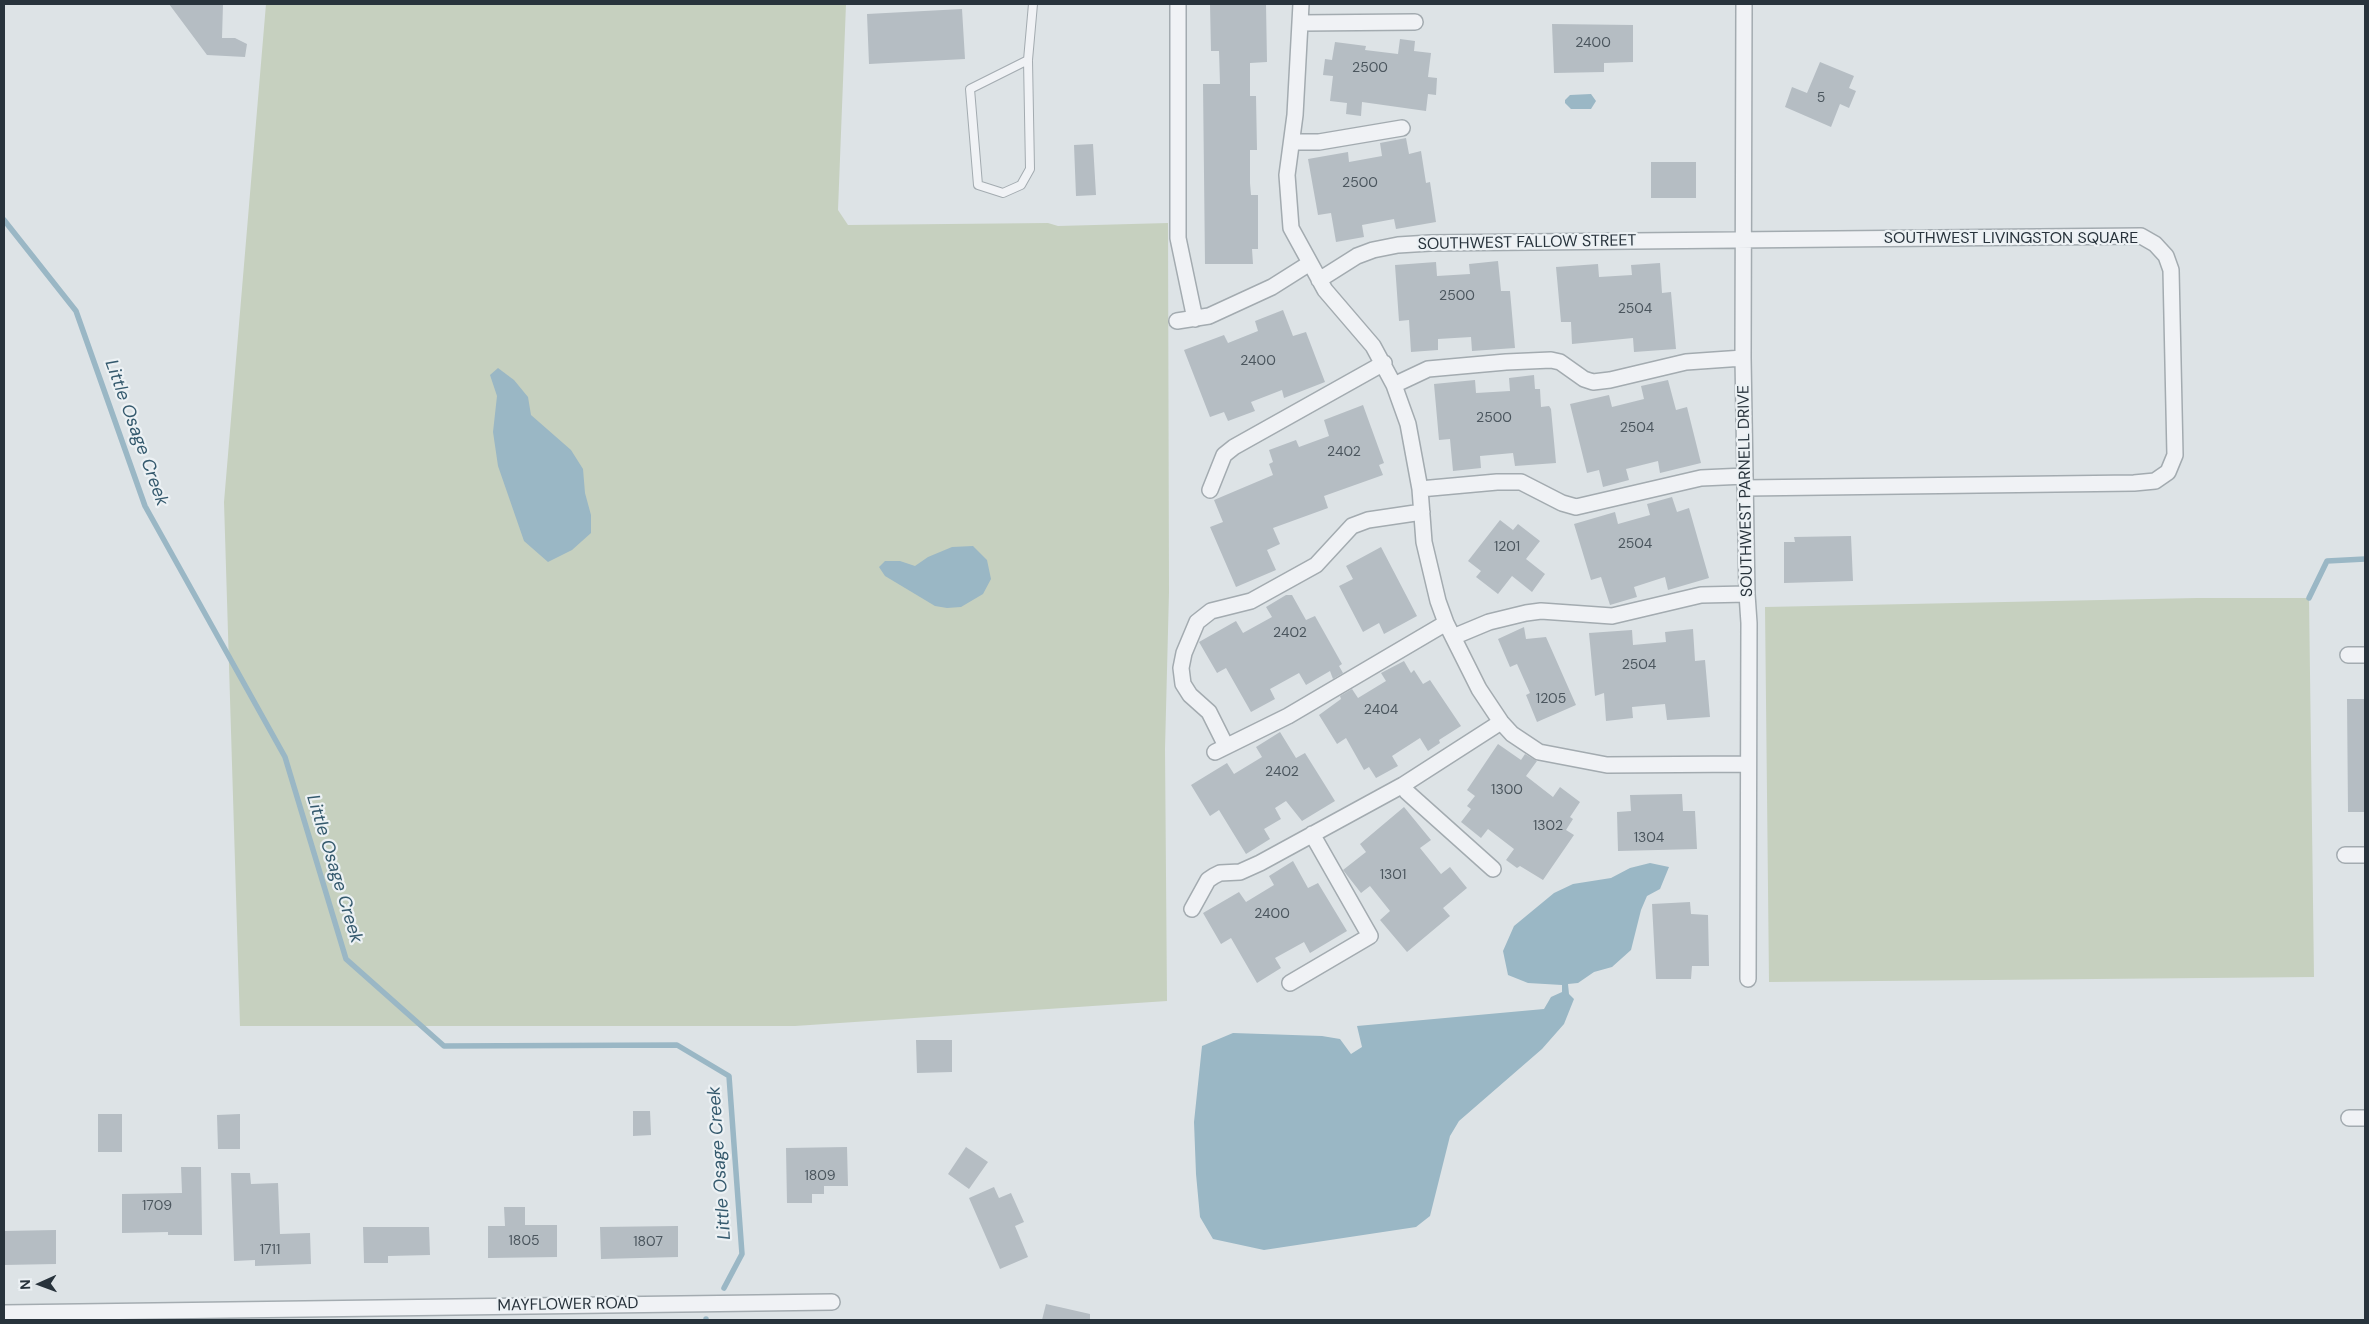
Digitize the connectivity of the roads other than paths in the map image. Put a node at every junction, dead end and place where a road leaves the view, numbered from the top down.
1 (1033, 4) edge
2 (1178, 4) edge
3 (1301, 4) edge
4 (1744, 4) edge
5 (1415, 22) dead end
6 (1301, 23) junction
7 (1028, 60) junction
8 (1402, 128) dead end
9 (1292, 142) junction
10 (1744, 241) junction
11 (1310, 262) junction
12 (1319, 280) junction
13 (1195, 319) junction
14 (1177, 321) dead end
15 (1743, 358) junction
16 (1384, 363) junction
17 (1394, 385) junction
18 (1745, 482) junction
19 (1420, 488) junction
20 (1210, 490) dead end
21 (1422, 512) junction
22 (1747, 594) junction
23 (1446, 623) junction
24 (1453, 637) junction
25 (2348, 655) dead end
26 (2365, 655) edge
27 (1501, 722) junction
28 (1748, 764) junction
29 (1403, 785) junction
30 (1312, 834) junction
31 (2345, 855) dead end
32 (2365, 855) edge
33 (1494, 869) dead end
34 (1192, 908) dead end
35 (1748, 979) dead end
36 (1290, 983) dead end
37 (2349, 1118) dead end
38 (2365, 1118) edge
39 (832, 1302) dead end
40 (4, 1313) edge

1 - 7 lane
2 - 13 street
3 - 6 street
4 - 10 street, SOUTHWEST PARNELL DRIVE
5 - 6 street
6 - 9 street
7 - 7 lane
8 - 9 street
9 - 11 street
10 - 12 street, SOUTHWEST FALLOW STREET
10 - 15 street, SOUTHWEST PARNELL DRIVE
10 - 18 street, SOUTHWEST LIVINGSTON SQUARE
11 - 12 street
11 - 13 street
12 - 16 street
13 - 14 street
15 - 17 street
15 - 18 street, SOUTHWEST PARNELL DRIVE
16 - 17 street
16 - 20 street
17 - 19 street
18 - 19 street, SOUTHWEST LIVINGSTON SQUARE
18 - 22 street, SOUTHWEST PARNELL DRIVE
19 - 21 street
21 - 23 street
21 - 23 street
22 - 24 street
22 - 28 street, SOUTHWEST PARNELL DRIVE
23 - 24 street
24 - 27 street
25 - 26 street
27 - 28 street
27 - 29 street
28 - 35 street, SOUTHWEST PARNELL DRIVE
29 - 30 street
29 - 33 street
30 - 34 street
30 - 36 street
31 - 32 street
37 - 38 street
39 - 40 street, MAYFLOWER ROAD

